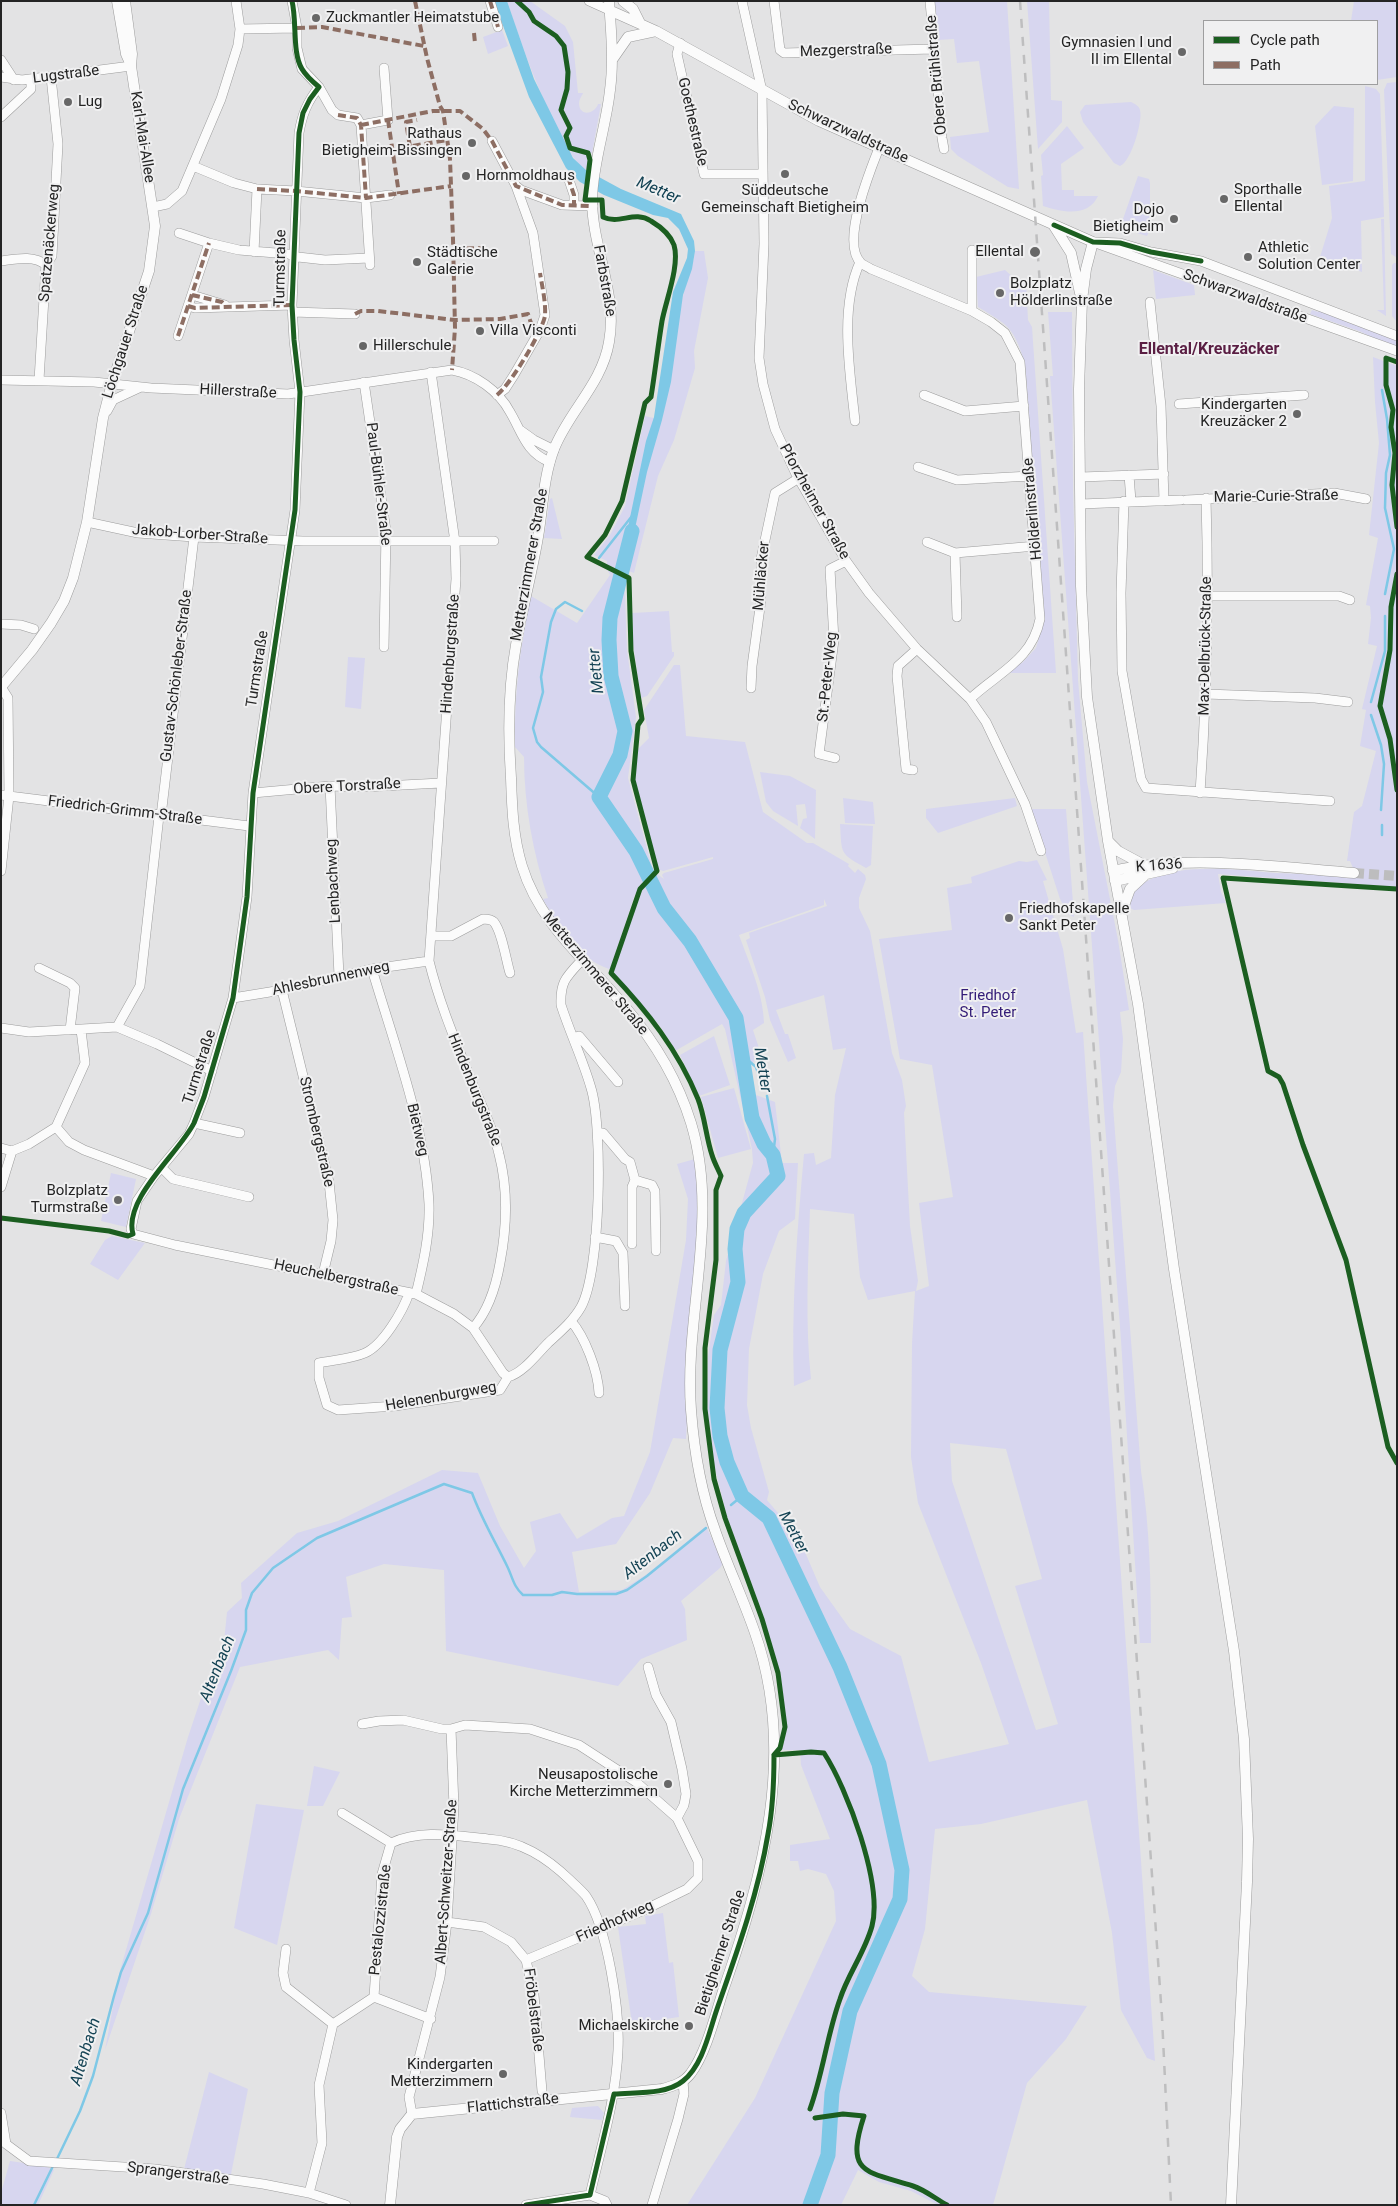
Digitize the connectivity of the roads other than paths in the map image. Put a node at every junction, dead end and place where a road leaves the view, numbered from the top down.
1 (117, 1) edge
2 (125, 1) edge
3 (236, 1) edge
4 (292, 1) edge
5 (490, 1) edge
6 (588, 1) edge
7 (623, 1) edge
8 (742, 1) edge
9 (774, 1) edge
10 (930, 1) edge
11 (609, 6) edge
12 (640, 23) junction
13 (498, 27) dead end
14 (296, 28) junction
15 (240, 29) junction
16 (656, 31) junction
17 (680, 43) junction
18 (933, 48) junction
19 (1, 60) edge
20 (612, 61) junction
21 (131, 66) junction
22 (384, 68) dead end
23 (1, 77) edge
24 (51, 77) junction
25 (32, 79) junction
26 (14, 80) junction
27 (318, 87) junction
28 (762, 91) junction
29 (1, 117) edge
30 (361, 125) junction
31 (492, 141) dead end
32 (879, 148) junction
33 (944, 149) dead end
34 (193, 166) junction
35 (762, 174) junction
36 (568, 177) dead end
37 (516, 186) junction
38 (257, 190) junction
39 (296, 191) junction
40 (390, 195) dead end
41 (366, 198) junction
42 (574, 205) junction
43 (592, 206) junction
44 (153, 207) junction
45 (1054, 225) junction
46 (179, 233) dead end
47 (1094, 242) junction
48 (209, 244) junction
49 (972, 250) dead end
50 (254, 252) junction
51 (293, 256) junction
52 (1, 261) edge
53 (860, 262) junction
54 (46, 265) junction
55 (192, 295) junction
56 (1082, 300) junction
57 (1150, 302) dead end
58 (188, 306) junction
59 (227, 306) junction
60 (292, 309) junction
61 (972, 311) junction
62 (355, 314) dead end
63 (178, 336) dead end
64 (1397, 336) edge
65 (1397, 351) edge
66 (431, 372) junction
67 (1, 380) edge
68 (39, 380) junction
69 (364, 382) junction
70 (112, 383) junction
71 (141, 387) junction
72 (300, 392) junction
73 (497, 394) junction
74 (924, 395) dead end
75 (1304, 395) dead end
76 (1024, 406) junction
77 (1161, 406) junction
78 (103, 418) junction
79 (855, 421) dead end
80 (520, 430) junction
81 (554, 450) junction
82 (550, 462) junction
83 (918, 467) dead end
84 (1164, 474) junction
85 (1129, 475) junction
86 (1030, 476) junction
87 (1080, 477) junction
88 (798, 478) junction
89 (1206, 498) junction
90 (1366, 499) dead end
91 (1128, 501) junction
92 (1164, 501) junction
93 (1081, 504) junction
94 (86, 522) junction
95 (194, 537) junction
96 (290, 541) junction
97 (387, 541) junction
98 (494, 541) dead end
99 (455, 542) junction
100 (927, 542) dead end
101 (1036, 546) junction
102 (955, 553) junction
103 (846, 561) junction
104 (1208, 596) junction
105 (1350, 600) dead end
106 (957, 617) dead end
107 (1, 624) edge
108 (34, 629) dead end
109 (384, 647) dead end
110 (917, 648) junction
111 (1, 687) edge
112 (751, 688) dead end
113 (1206, 694) junction
114 (970, 699) junction
115 (1348, 702) dead end
116 (836, 758) dead end
117 (913, 770) dead end
118 (442, 783) junction
119 (330, 786) junction
120 (1200, 792) junction
121 (253, 793) junction
122 (5, 796) edge
123 (1330, 801) dead end
124 (160, 816) junction
125 (250, 826) junction
126 (1108, 841) junction
127 (1042, 851) dead end
128 (1145, 870) junction
129 (1, 871) edge
130 (1354, 872) tunnel mouth
131 (1114, 876) junction
132 (1121, 912) junction
133 (431, 936) junction
134 (581, 961) junction
135 (429, 962) junction
136 (39, 968) dead end
137 (372, 969) junction
138 (510, 973) dead end
139 (339, 976) junction
140 (282, 990) junction
141 (233, 998) junction
142 (117, 1027) junction
143 (1, 1028) edge
144 (70, 1030) junction
145 (81, 1030) junction
146 (573, 1038) junction
147 (212, 1072) junction
148 (618, 1082) dead end
149 (194, 1123) junction
150 (56, 1127) junction
151 (240, 1133) dead end
152 (598, 1133) junction
153 (1, 1148) edge
154 (12, 1151) junction
155 (162, 1168) junction
156 (154, 1176) junction
157 (635, 1180) junction
158 (1, 1187) edge
159 (249, 1197) dead end
160 (133, 1234) joint
161 (595, 1237) junction
162 (632, 1244) dead end
163 (656, 1251) dead end
164 (323, 1274) junction
165 (413, 1294) junction
166 (625, 1306) dead end
167 (571, 1321) junction
168 (473, 1328) junction
169 (319, 1364) joint
170 (508, 1377) junction
171 (599, 1393) dead end
172 (757, 1638) joint
173 (648, 1668) dead end
174 (362, 1724) dead end
175 (451, 1729) junction
176 (342, 1813) dead end
177 (677, 1818) junction
178 (453, 1836) junction
179 (391, 1843) junction
180 (447, 1922) junction
181 (600, 1929) junction
182 (286, 1950) dead end
183 (526, 1960) junction
184 (374, 1997) junction
185 (430, 2019) junction
186 (333, 2024) junction
187 (682, 2082) junction
188 (542, 2091) dead end
189 (614, 2094) junction
190 (1, 2112) edge
191 (412, 2114) junction
192 (309, 2193) junction
193 (590, 2195) junction
194 (346, 2205) edge
195 (390, 2205) edge
196 (526, 2205) edge
197 (607, 2205) edge
198 (652, 2205) edge
199 (1231, 2205) edge

1 - 21 main road, Karl-Mai-Allee
2 - 21 main road, Karl-Mai-Allee
3 - 15 street
4 - 14 street
5 - 13 street
6 - 11 street
7 - 12 main road
8 - 28 street, Pforzheimer Straße
9 - 18 street, Mezgerstraße
10 - 18 street, Obere Brühlstraße
11 - 12 main road, Schwarzwaldstraße
11 - 20 main road, Farbstraße
12 - 16 main road, Schwarzwaldstraße
14 - 15 street
14 - 27 street
15 - 34 street
16 - 17 main road, Schwarzwaldstraße
16 - 20 main road
17 - 28 main road, Schwarzwaldstraße
17 - 35 street, Goethestraße
18 - 33 street, Obere Brühlstraße
19 - 26 street
20 - 43 main road, Farbstraße
21 - 24 street, Lugstraße
21 - 44 main road, Karl-Mai-Allee
22 - 30 street
23 - 26 street, Lugstraße
24 - 25 street, Lugstraße
24 - 54 street, Spatzenäckerweg
25 - 26 street, Lugstraße
25 - 29 street
27 - 30 street
27 - 39 street, Turmstraße
28 - 32 main road, Schwarzwaldstraße
28 - 35 street, Pforzheimer Straße
30 - 41 street
31 - 37 street
32 - 45 main road, Schwarzwaldstraße
32 - 53 street
34 - 38 street
34 - 44 street
35 - 88 street, Pforzheimer Straße
36 - 42 street
37 - 42 street
37 - 73 street
38 - 39 street
38 - 50 street
39 - 41 street
39 - 51 street, Turmstraße
40 - 41 street
41 - 51 street
42 - 43 street
43 - 81 main road, Farbstraße
44 - 70 main road, Löchgauer Straße
45 - 47 main road, Schwarzwaldstraße
45 - 56 main road
46 - 48 street
47 - 56 main road
47 - 64 street, Schwarzwaldstraße
47 - 65 street, Schwarzwaldstraße
48 - 50 street
48 - 55 street
49 - 61 street
50 - 51 street
51 - 60 street, Turmstraße
52 - 54 street
53 - 61 street, Hölderlinstraße
53 - 79 street
54 - 68 street, Spatzenäckerweg
55 - 58 street
55 - 59 street
56 - 87 main road
57 - 77 street
58 - 59 street
58 - 63 street
59 - 60 street
60 - 62 street
60 - 72 street, Turmstraße
61 - 76 street, Hölderlinstraße
66 - 69 street, Hillerstraße
66 - 73 street, Hillerstraße
66 - 99 street, Hindenburgstraße
67 - 68 street, Hillerstraße
68 - 70 street, Hillerstraße
69 - 72 street, Hillerstraße
69 - 97 street, Paul-Bühler-Straße
70 - 71 street, Hillerstraße
70 - 78 main road, Löchgauer Straße
71 - 72 street, Hillerstraße
71 - 78 street
72 - 96 street, Turmstraße
73 - 80 street
74 - 76 street
75 - 77 street
76 - 86 street, Hölderlinstraße
77 - 84 street
78 - 94 main road, Löchgauer Straße
80 - 81 street
80 - 82 street
81 - 82 main road, Farbstraße
82 - 134 main road, Metterzimmerer Straße
83 - 86 street
84 - 85 street
84 - 92 street
85 - 87 street
85 - 91 street
86 - 101 street, Hölderlinstraße
87 - 93 main road
88 - 103 street, Pforzheimer Straße
88 - 112 street, Mühläcker
89 - 90 street, Marie-Curie-Straße
89 - 92 street, Marie-Curie-Straße
89 - 104 street, Max-Delbrück-Straße
91 - 92 street, Marie-Curie-Straße
91 - 93 street, Marie-Curie-Straße
91 - 120 street
93 - 126 main road
94 - 95 street, Jakob-Lorber-Straße
94 - 111 main road, Löchgauer Straße
95 - 96 street, Jakob-Lorber-Straße
95 - 124 street, Gustav-Schönleber-Straße
96 - 97 street, Jakob-Lorber-Straße
96 - 121 street, Turmstraße
97 - 99 street, Jakob-Lorber-Straße
97 - 109 street, Paul-Bühler-Straße
98 - 99 street, Jakob-Lorber-Straße
99 - 118 street, Hindenburgstraße
100 - 102 street
101 - 102 street
101 - 114 street, Hölderlinstraße
102 - 106 street
103 - 110 street, Pforzheimer Straße
103 - 116 street, St.-Peter-Weg
104 - 105 street
104 - 113 street, Max-Delbrück-Straße
107 - 108 street
110 - 114 street, Pforzheimer Straße
110 - 117 street
111 - 122 street
113 - 115 street
113 - 120 street, Max-Delbrück-Straße
114 - 127 street, Pforzheimer Straße
118 - 119 street, Obere Torstraße
118 - 133 street, Hindenburgstraße
119 - 121 street, Obere Torstraße
119 - 139 street, Lenbachweg
120 - 123 street
121 - 125 street, Turmstraße
122 - 124 street, Friedrich-Grimm-Straße
122 - 129 street
124 - 125 street, Friedrich-Grimm-Straße
124 - 142 street, Gustav-Schönleber-Straße
125 - 141 street, Turmstraße
126 - 128 main road
126 - 131 main road
128 - 130 main road, K 1636 / K 1636
128 - 131 main road, K 1636
128 - 132 main road
131 - 132 main road
132 - 199 main road
133 - 135 street, Hindenburgstraße
133 - 138 street
134 - 146 street, Helenenburgweg
134 - 172 main road, Metterzimmerer Straße
135 - 137 street, Ahlesbrunnenweg
135 - 168 street, Hindenburgstraße
136 - 144 street
137 - 139 street, Ahlesbrunnenweg
137 - 165 street, Bietweg
139 - 140 street, Ahlesbrunnenweg
140 - 141 street, Ahlesbrunnenweg
140 - 164 street, Strombergstraße
141 - 147 street, Turmstraße
142 - 145 street
142 - 147 street
143 - 144 street
144 - 145 street
145 - 150 street
146 - 148 street
146 - 152 street, Helenenburgweg
147 - 149 street, Turmstraße
149 - 151 street, Turmstraße
149 - 155 street, Turmstraße
150 - 154 street
150 - 156 street
152 - 157 street
152 - 161 street, Helenenburgweg
153 - 154 street
154 - 158 street
155 - 156 street, Turmstraße
155 - 159 street
156 - 160 street, Turmstraße
157 - 162 street
157 - 163 street
160 - 164 street, Heuchelbergstraße
161 - 166 street
161 - 167 street, Helenenburgweg
164 - 165 street, Heuchelbergstraße
165 - 168 street, Heuchelbergstraße
165 - 169 street, Bietweg
167 - 170 street, Helenenburgweg
167 - 171 street
168 - 170 street, Heuchelbergstraße
169 - 170 street, Helenenburgweg
172 - 187 main road, Bietigheimer Straße
173 - 177 street
174 - 175 street
175 - 177 street
175 - 178 street, Albert-Schweitzer-Straße
176 - 179 street, Pestalozzistraße
177 - 181 street, Friedhofweg
178 - 179 street, Pestalozzistraße
178 - 180 street, Albert-Schweitzer-Straße
178 - 181 street, Pestalozzistraße
179 - 184 street, Pestalozzistraße
180 - 183 street, Fröbelstraße
180 - 185 street, Albert-Schweitzer-Straße
181 - 183 street, Friedhofweg
181 - 189 street, Pestalozzistraße
182 - 186 street
183 - 188 street, Fröbelstraße
184 - 185 street
184 - 186 street
185 - 191 street, Albert-Schweitzer-Straße
186 - 192 street
187 - 189 main road
187 - 198 street
189 - 191 main road, Flattichstraße
189 - 193 street, Pestalozzistraße
190 - 192 street, Sprangerstraße
191 - 195 main road
192 - 194 street, Sprangerstraße
193 - 196 street
193 - 197 street

